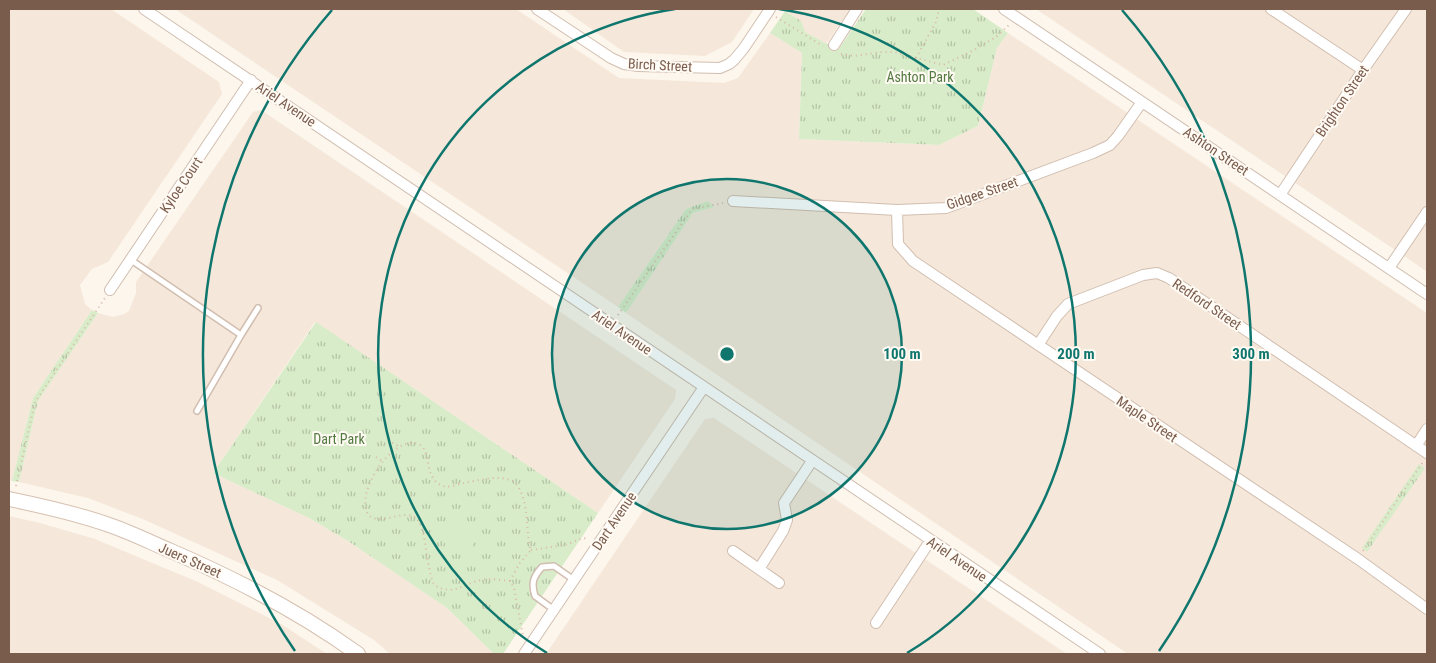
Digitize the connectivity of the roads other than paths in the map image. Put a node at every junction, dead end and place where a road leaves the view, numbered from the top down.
1 (144, 9) edge
2 (537, 9) edge
3 (857, 9) edge
4 (1004, 9) edge
5 (1271, 9) edge
6 (1406, 9) edge
7 (769, 10) edge
8 (836, 49) road end
9 (1363, 70) junction
10 (251, 80) junction
11 (1142, 102) junction
12 (1280, 195) junction
13 (733, 201) road end
14 (897, 210) junction
15 (1427, 212) edge
16 (131, 260) junction
17 (1389, 268) junction
18 (110, 290) road end
19 (1427, 294) edge
20 (258, 308) dead end
21 (241, 335) junction
22 (1038, 345) junction
23 (704, 387) junction
24 (197, 411) dead end
25 (1427, 429) edge
26 (1416, 446) junction
27 (1427, 455) edge
28 (812, 461) junction
29 (12, 493) edge
30 (930, 541) junction
31 (733, 551) dead end
32 (759, 569) junction
33 (574, 580) junction
34 (779, 583) dead end
35 (1427, 609) edge
36 (554, 610) junction
37 (876, 623) dead end
38 (525, 652) edge
39 (358, 654) edge
40 (1100, 654) edge

1 - 10 street, Ariel Avenue
2 - 7 street, Birch Street
3 - 8 street
4 - 11 street, Ashton Street
5 - 9 street
6 - 9 street, Brighton Street
9 - 12 street, Brighton Street
10 - 16 street, Kyloe Court
10 - 23 street, Ariel Avenue
11 - 12 street, Ashton Street
11 - 14 street, Gidgee Street
12 - 17 street, Ashton Street
13 - 14 street, Gidgee Street
14 - 22 street, Maple Street
15 - 17 street
16 - 18 street, Kyloe Court
16 - 21 lane
17 - 19 street, Ashton Street
20 - 21 lane
21 - 24 lane
22 - 26 street, Redford Street
22 - 35 street, Maple Street
23 - 28 street, Ariel Avenue
23 - 33 street, Dart Avenue
25 - 26 street
26 - 27 street, Redford Street
28 - 30 street, Ariel Avenue
28 - 32 street
29 - 39 street, Juers Street
30 - 37 street
30 - 40 street, Ariel Avenue
31 - 32 street
32 - 34 street
33 - 36 street, Dart Avenue
33 - 36 lane
36 - 38 street, Dart Avenue

